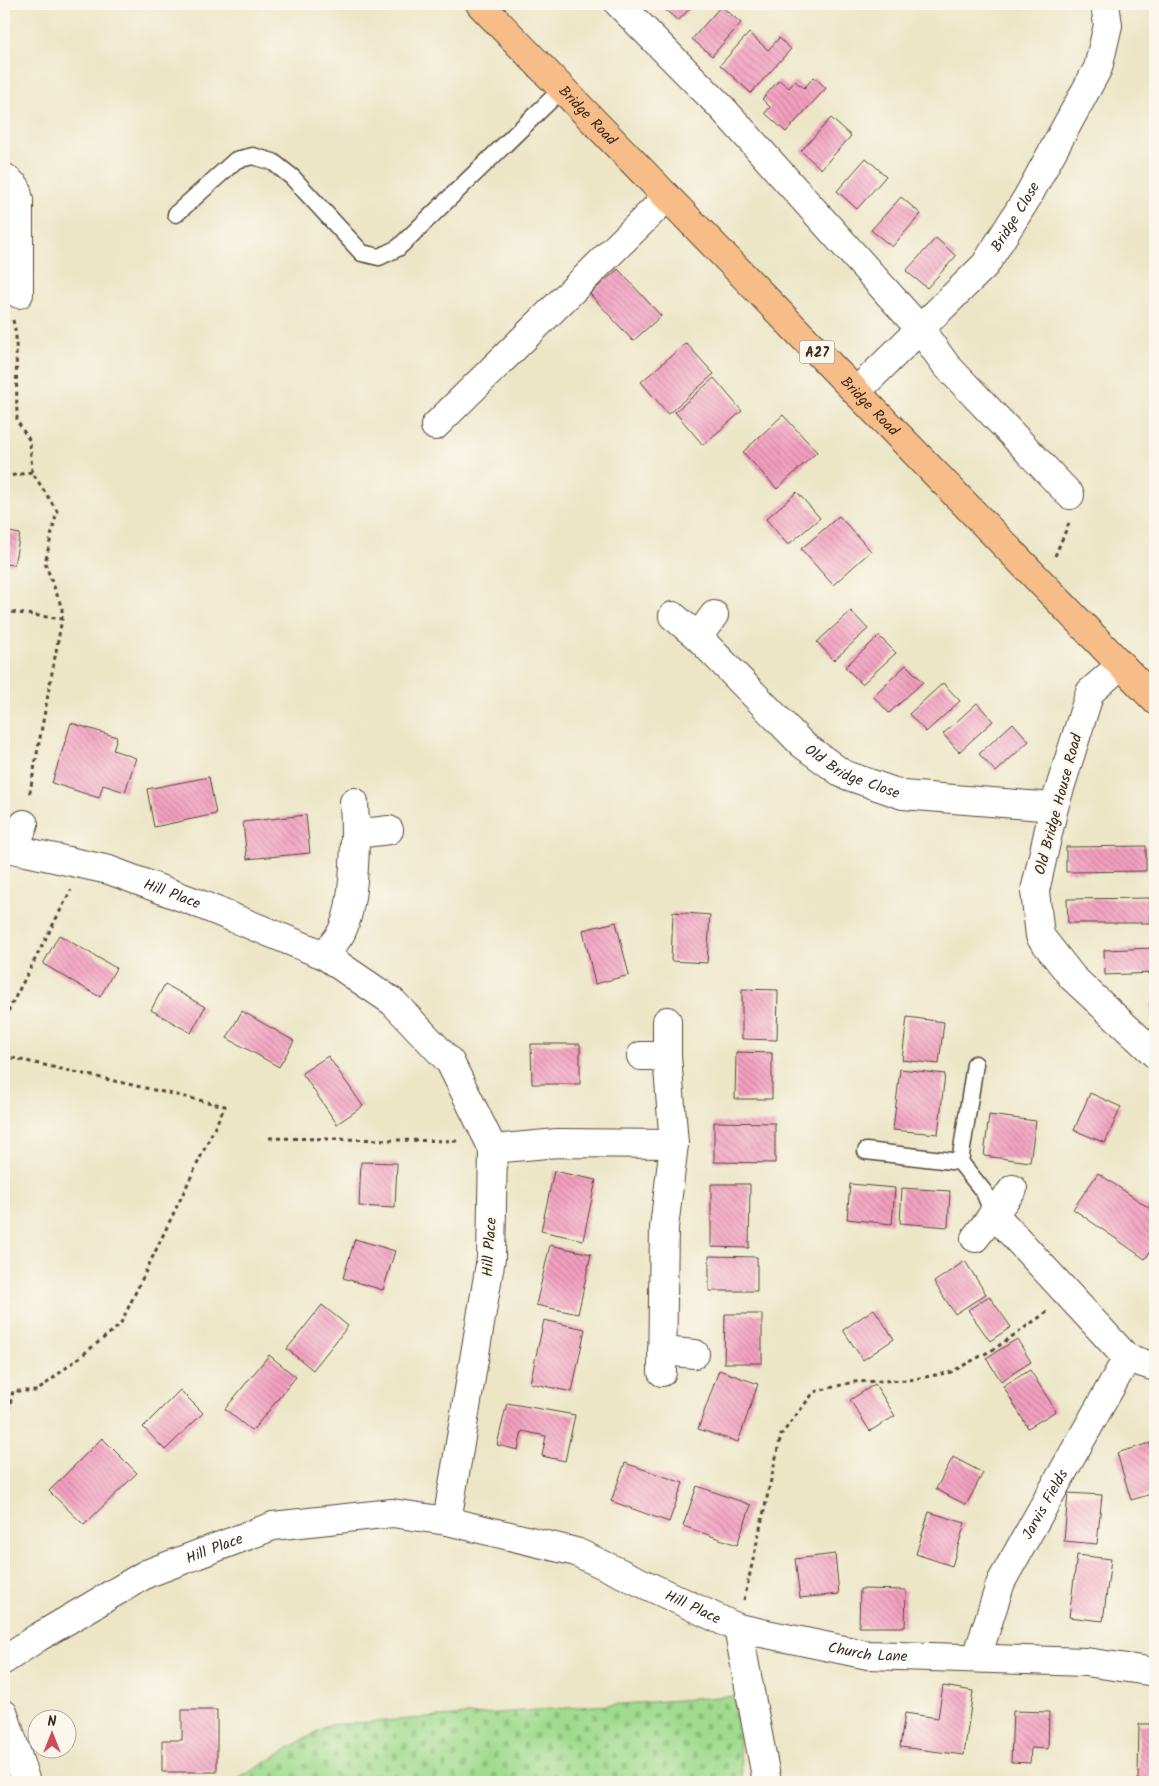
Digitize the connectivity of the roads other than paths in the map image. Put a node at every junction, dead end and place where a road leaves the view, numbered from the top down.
1 (480, 4) edge
2 (1105, 4) edge
3 (610, 5) edge
4 (562, 89) junction
5 (4, 177) edge
6 (667, 197) junction
7 (176, 214) dead end
8 (16, 305) road end
9 (920, 329) junction
10 (856, 392) junction
11 (435, 426) dead end
12 (1070, 495) road end
13 (714, 615) dead end
14 (673, 616) dead end
15 (698, 637) junction
16 (1121, 665) junction
17 (1155, 700) edge
18 (354, 802) dead end
19 (1054, 807) junction
20 (389, 830) dead end
21 (356, 834) junction
22 (14, 840) edge
23 (324, 954) junction
24 (667, 1021) dead end
25 (1155, 1054) edge
26 (974, 1064) dead end
27 (674, 1144) junction
28 (491, 1145) junction
29 (866, 1151) dead end
30 (960, 1162) junction
31 (1013, 1189) dead end
32 (992, 1213) junction
33 (974, 1238) dead end
34 (695, 1354) dead end
35 (1127, 1358) junction
36 (1155, 1367) edge
37 (447, 1520) junction
38 (738, 1628) junction
39 (977, 1657) junction
40 (4, 1660) edge
41 (1155, 1672) edge
42 (4, 1714) edge
43 (26, 1782) edge
44 (767, 1782) edge

1 - 4 main road, Bridge Road / A27
2 - 9 street, Bridge Close
3 - 9 street
4 - 6 main road, Bridge Road / A27
4 - 7 lane
5 - 8 street
6 - 10 main road, Bridge Road / A27
6 - 11 street
9 - 10 street, Bridge Close
9 - 12 street
10 - 16 main road, Bridge Road / A27
13 - 15 street
14 - 15 street, Old Bridge Close
15 - 19 street, Old Bridge Close
16 - 17 main road, Bridge Road / A27
16 - 19 street, Old Bridge House Road
18 - 21 street
19 - 25 street, Old Bridge House Road
20 - 21 street
21 - 23 street
22 - 23 street, Hill Place
23 - 28 street, Hill Place
24 - 27 street
26 - 30 lane
27 - 28 street
27 - 34 street
28 - 37 street, Hill Place
29 - 30 lane
30 - 32 lane
31 - 32 street
32 - 33 street
32 - 35 street
35 - 36 street
35 - 39 street, Jarvis Fields
37 - 38 street, Hill Place
37 - 40 street, Hill Place
38 - 39 street, Church Lane
38 - 44 street
39 - 41 street, Church Lane
42 - 43 street

